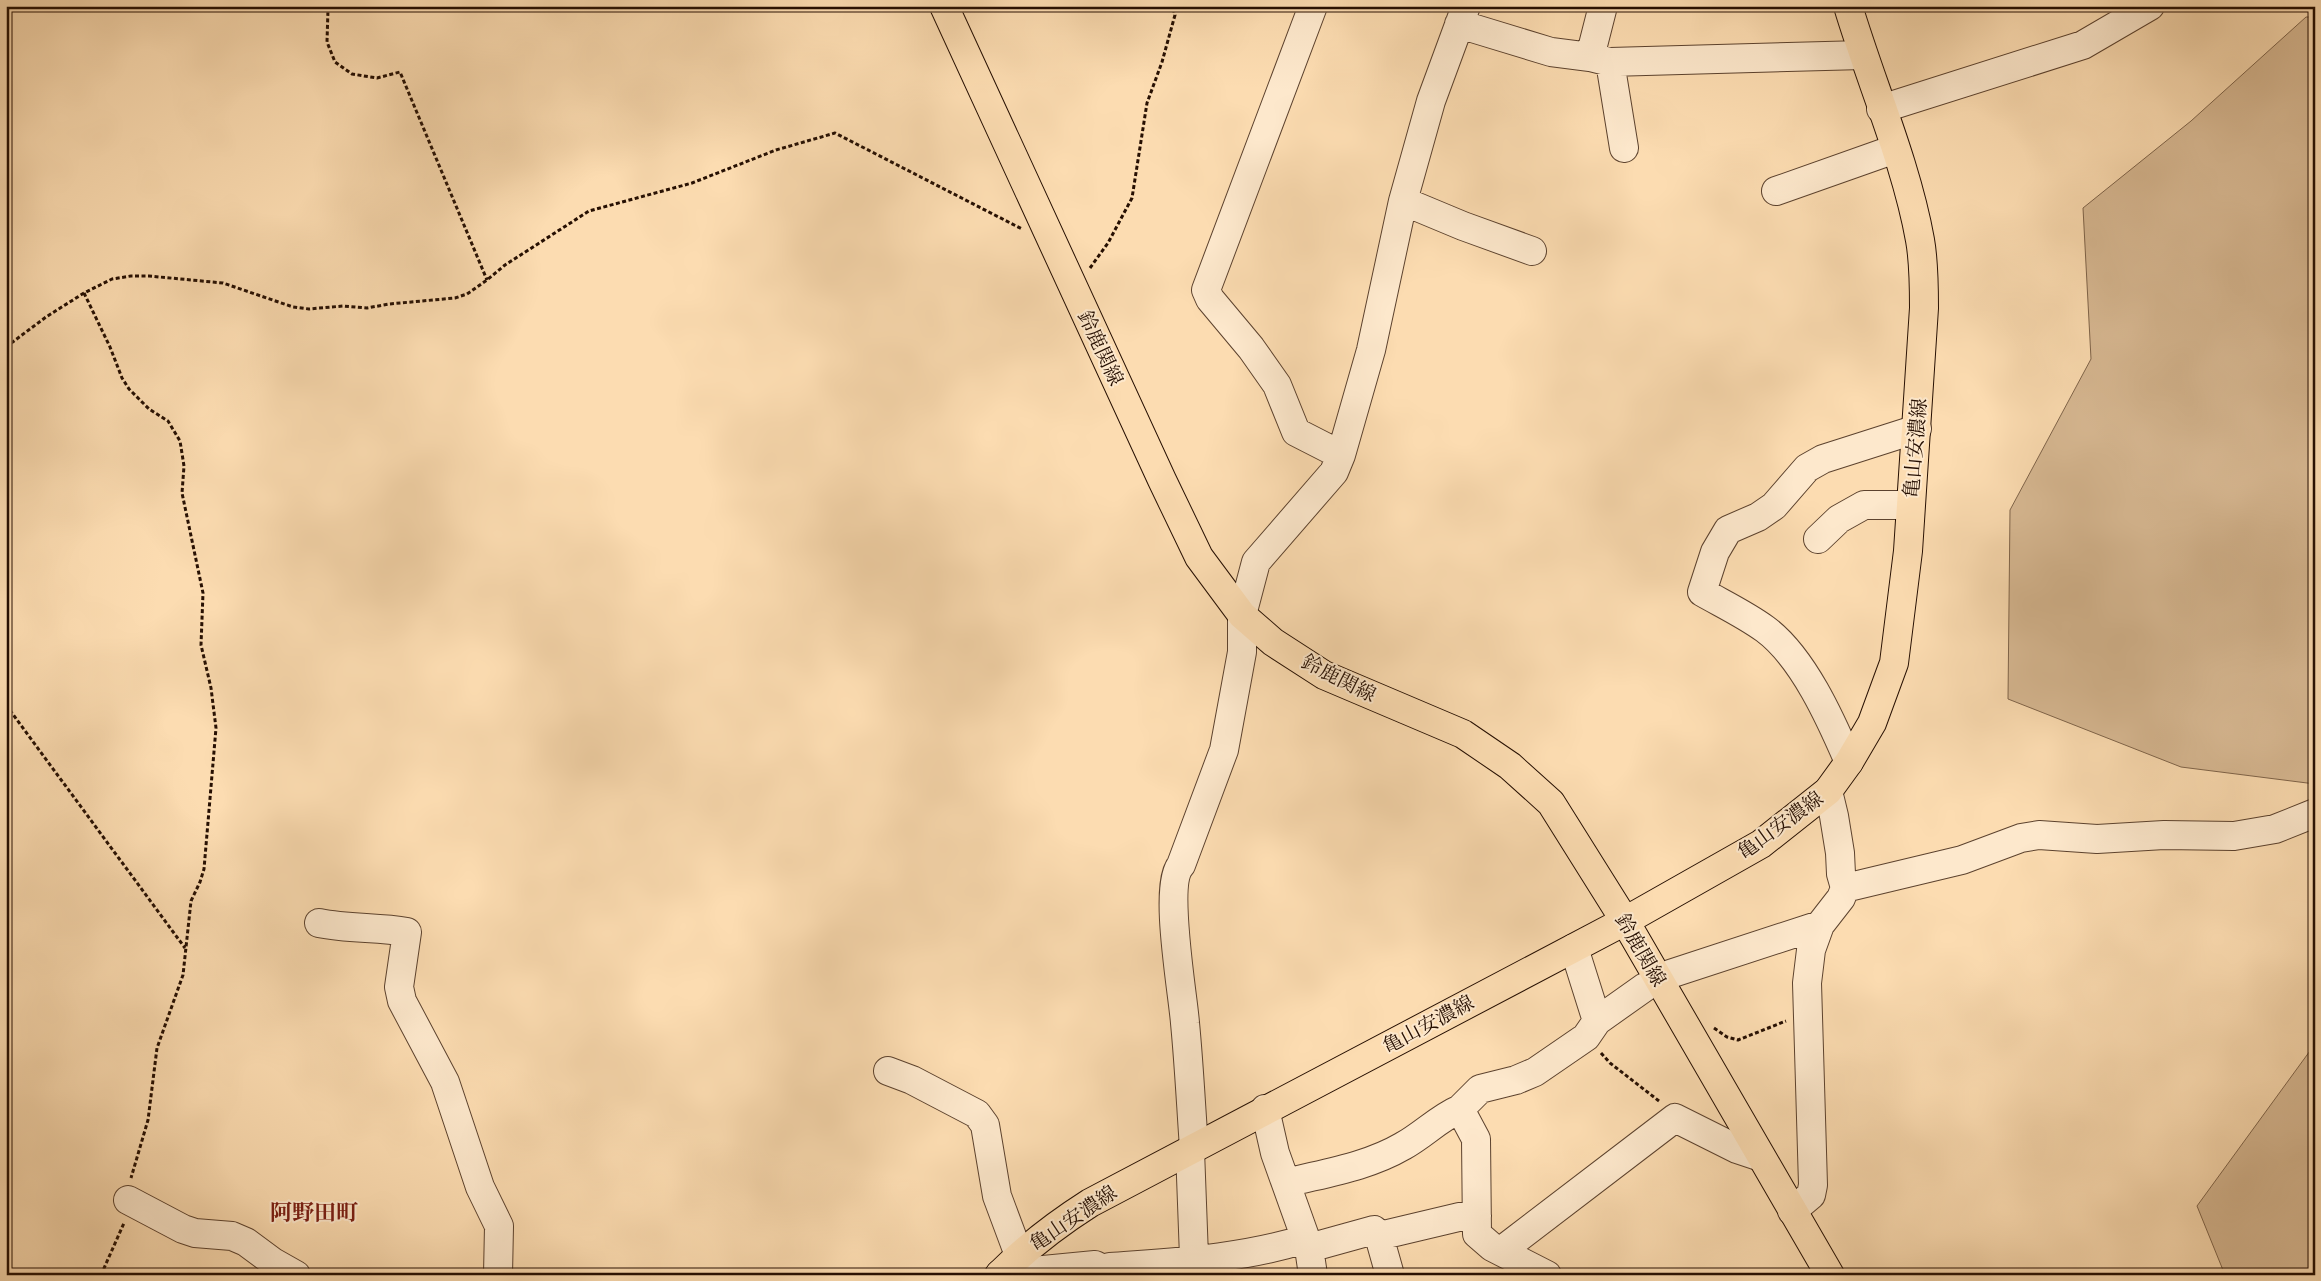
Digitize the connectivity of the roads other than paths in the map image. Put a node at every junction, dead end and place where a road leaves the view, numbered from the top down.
1 (944, 6) edge
2 (1313, 6) edge
3 (1603, 6) edge
4 (1848, 6) edge
5 (2150, 6) edge
6 (1462, 15) edge
7 (1863, 54) junction
8 (1600, 60) junction
9 (1881, 109) junction
10 (1624, 148) dead end
11 (1895, 149) junction
12 (1776, 191) dead end
13 (1403, 200) junction
14 (1532, 251) dead end
15 (1917, 428) junction
16 (1341, 456) junction
17 (1910, 505) junction
18 (1818, 539) dead end
19 (1242, 615) junction
20 (1849, 762) junction
21 (1828, 791) junction
22 (2315, 813) edge
23 (1845, 888) junction
24 (1625, 921) junction
25 (319, 923) dead end
26 (1820, 925) junction
27 (1574, 948) junction
28 (1670, 974) dead end
29 (1645, 987) dead end
30 (1591, 1029) junction
31 (888, 1071) dead end
32 (1265, 1109) junction
33 (1460, 1109) junction
34 (1192, 1149) junction
35 (1761, 1157) junction
36 (1286, 1183) junction
37 (128, 1200) road end
38 (1792, 1211) junction
39 (1477, 1216) junction
40 (1380, 1236) junction
41 (1307, 1243) junction
42 (1501, 1252) junction
43 (1019, 1255) junction
44 (1189, 1268) edge
45 (1103, 1272) edge
46 (1000, 1274) edge
47 (296, 1275) edge
48 (498, 1275) edge
49 (1313, 1275) edge
50 (1390, 1275) edge
51 (1547, 1275) edge
52 (1830, 1275) edge

1 - 19 main road, 鈴鹿関線
2 - 16 street
3 - 8 street
4 - 7 main road, 亀山安濃線
5 - 9 street
6 - 8 street
6 - 13 street
7 - 8 street
7 - 9 main road, 亀山安濃線
8 - 10 street
9 - 11 main road, 亀山安濃線
11 - 12 street
11 - 15 main road, 亀山安濃線
13 - 14 street
13 - 16 street
15 - 17 main road, 亀山安濃線
15 - 20 street
16 - 19 street
17 - 18 street
17 - 20 main road, 亀山安濃線
19 - 24 main road, 鈴鹿関線
19 - 34 street
20 - 21 main road, 亀山安濃線
21 - 23 street
21 - 24 main road, 亀山安濃線
22 - 23 street
23 - 26 street
24 - 27 main road, 亀山安濃線
24 - 35 main road, 鈴鹿関線
25 - 48 street
26 - 28 street
26 - 38 street
27 - 30 street
27 - 32 main road, 亀山安濃線
29 - 30 street
30 - 33 street
31 - 43 street
32 - 34 main road, 亀山安濃線
32 - 36 street
33 - 36 street
33 - 39 street
34 - 43 main road, 亀山安濃線
34 - 44 street
35 - 38 main road, 鈴鹿関線
35 - 42 street
36 - 41 street
37 - 47 street
38 - 52 main road, 鈴鹿関線
39 - 40 street
39 - 42 street
40 - 41 street
40 - 50 street
41 - 44 street
41 - 49 street
42 - 51 street
43 - 46 main road, 亀山安濃線
44 - 45 street
45 - 46 street

